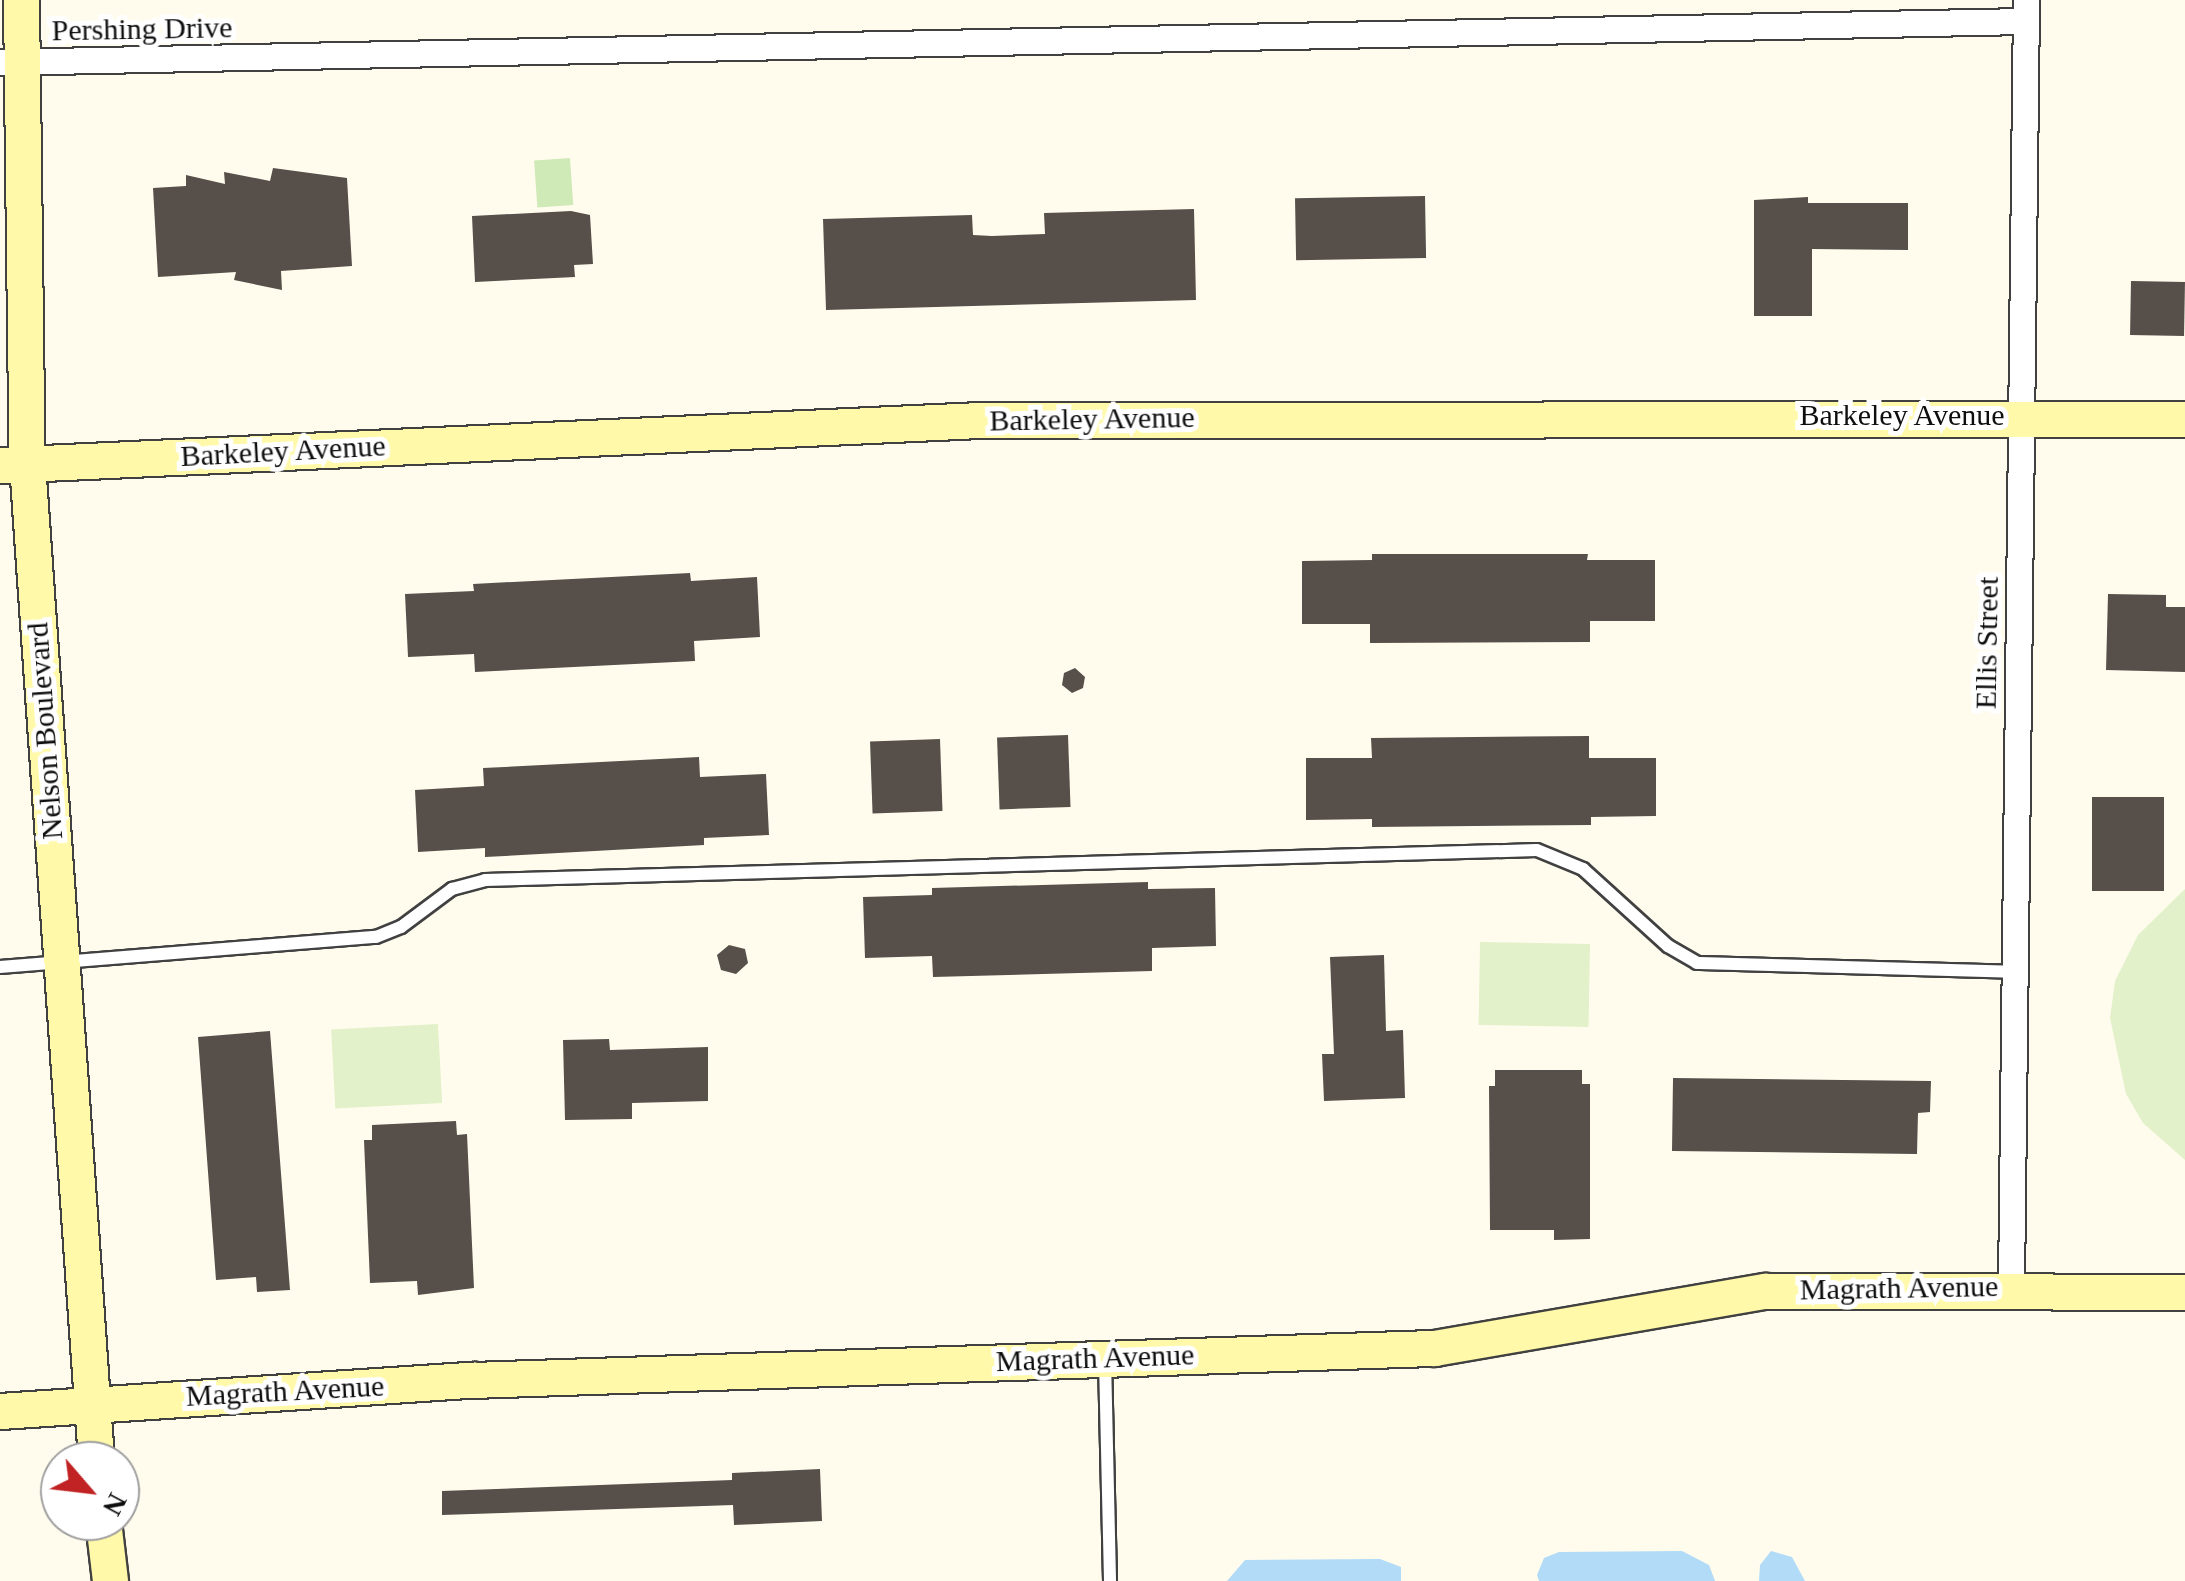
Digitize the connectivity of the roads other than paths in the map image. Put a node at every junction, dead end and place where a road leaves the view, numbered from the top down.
1 (21, 0) edge
2 (2025, 11) edge
3 (13, 63) edge
4 (2022, 414) junction
5 (2185, 418) edge
6 (14, 464) edge
7 (61, 962) junction
8 (0, 967) edge
9 (2016, 972) junction
10 (2011, 1286) junction
11 (2185, 1292) edge
12 (1105, 1357) junction
13 (91, 1403) junction
14 (0, 1411) edge
15 (94, 1441) edge
16 (105, 1541) edge
17 (110, 1581) edge
18 (1110, 1581) edge

1 - 3 main road, Nelson Boulevard
2 - 3 street, Pershing Drive
2 - 4 street, Ellis Street
3 - 6 main road, Nelson Boulevard
4 - 5 main road, Barkeley Avenue
4 - 6 main road, Barkeley Avenue
4 - 9 street, Ellis Street
6 - 7 main road, Nelson Boulevard
7 - 8 lane
7 - 9 lane
7 - 13 main road, Nelson Boulevard
9 - 10 street, Ellis Street
10 - 11 main road, Magrath Avenue
10 - 12 main road, Magrath Avenue
12 - 13 main road, Magrath Avenue
12 - 18 lane
13 - 14 main road, Magrath Avenue
13 - 15 main road, Nelson Boulevard
16 - 17 main road

